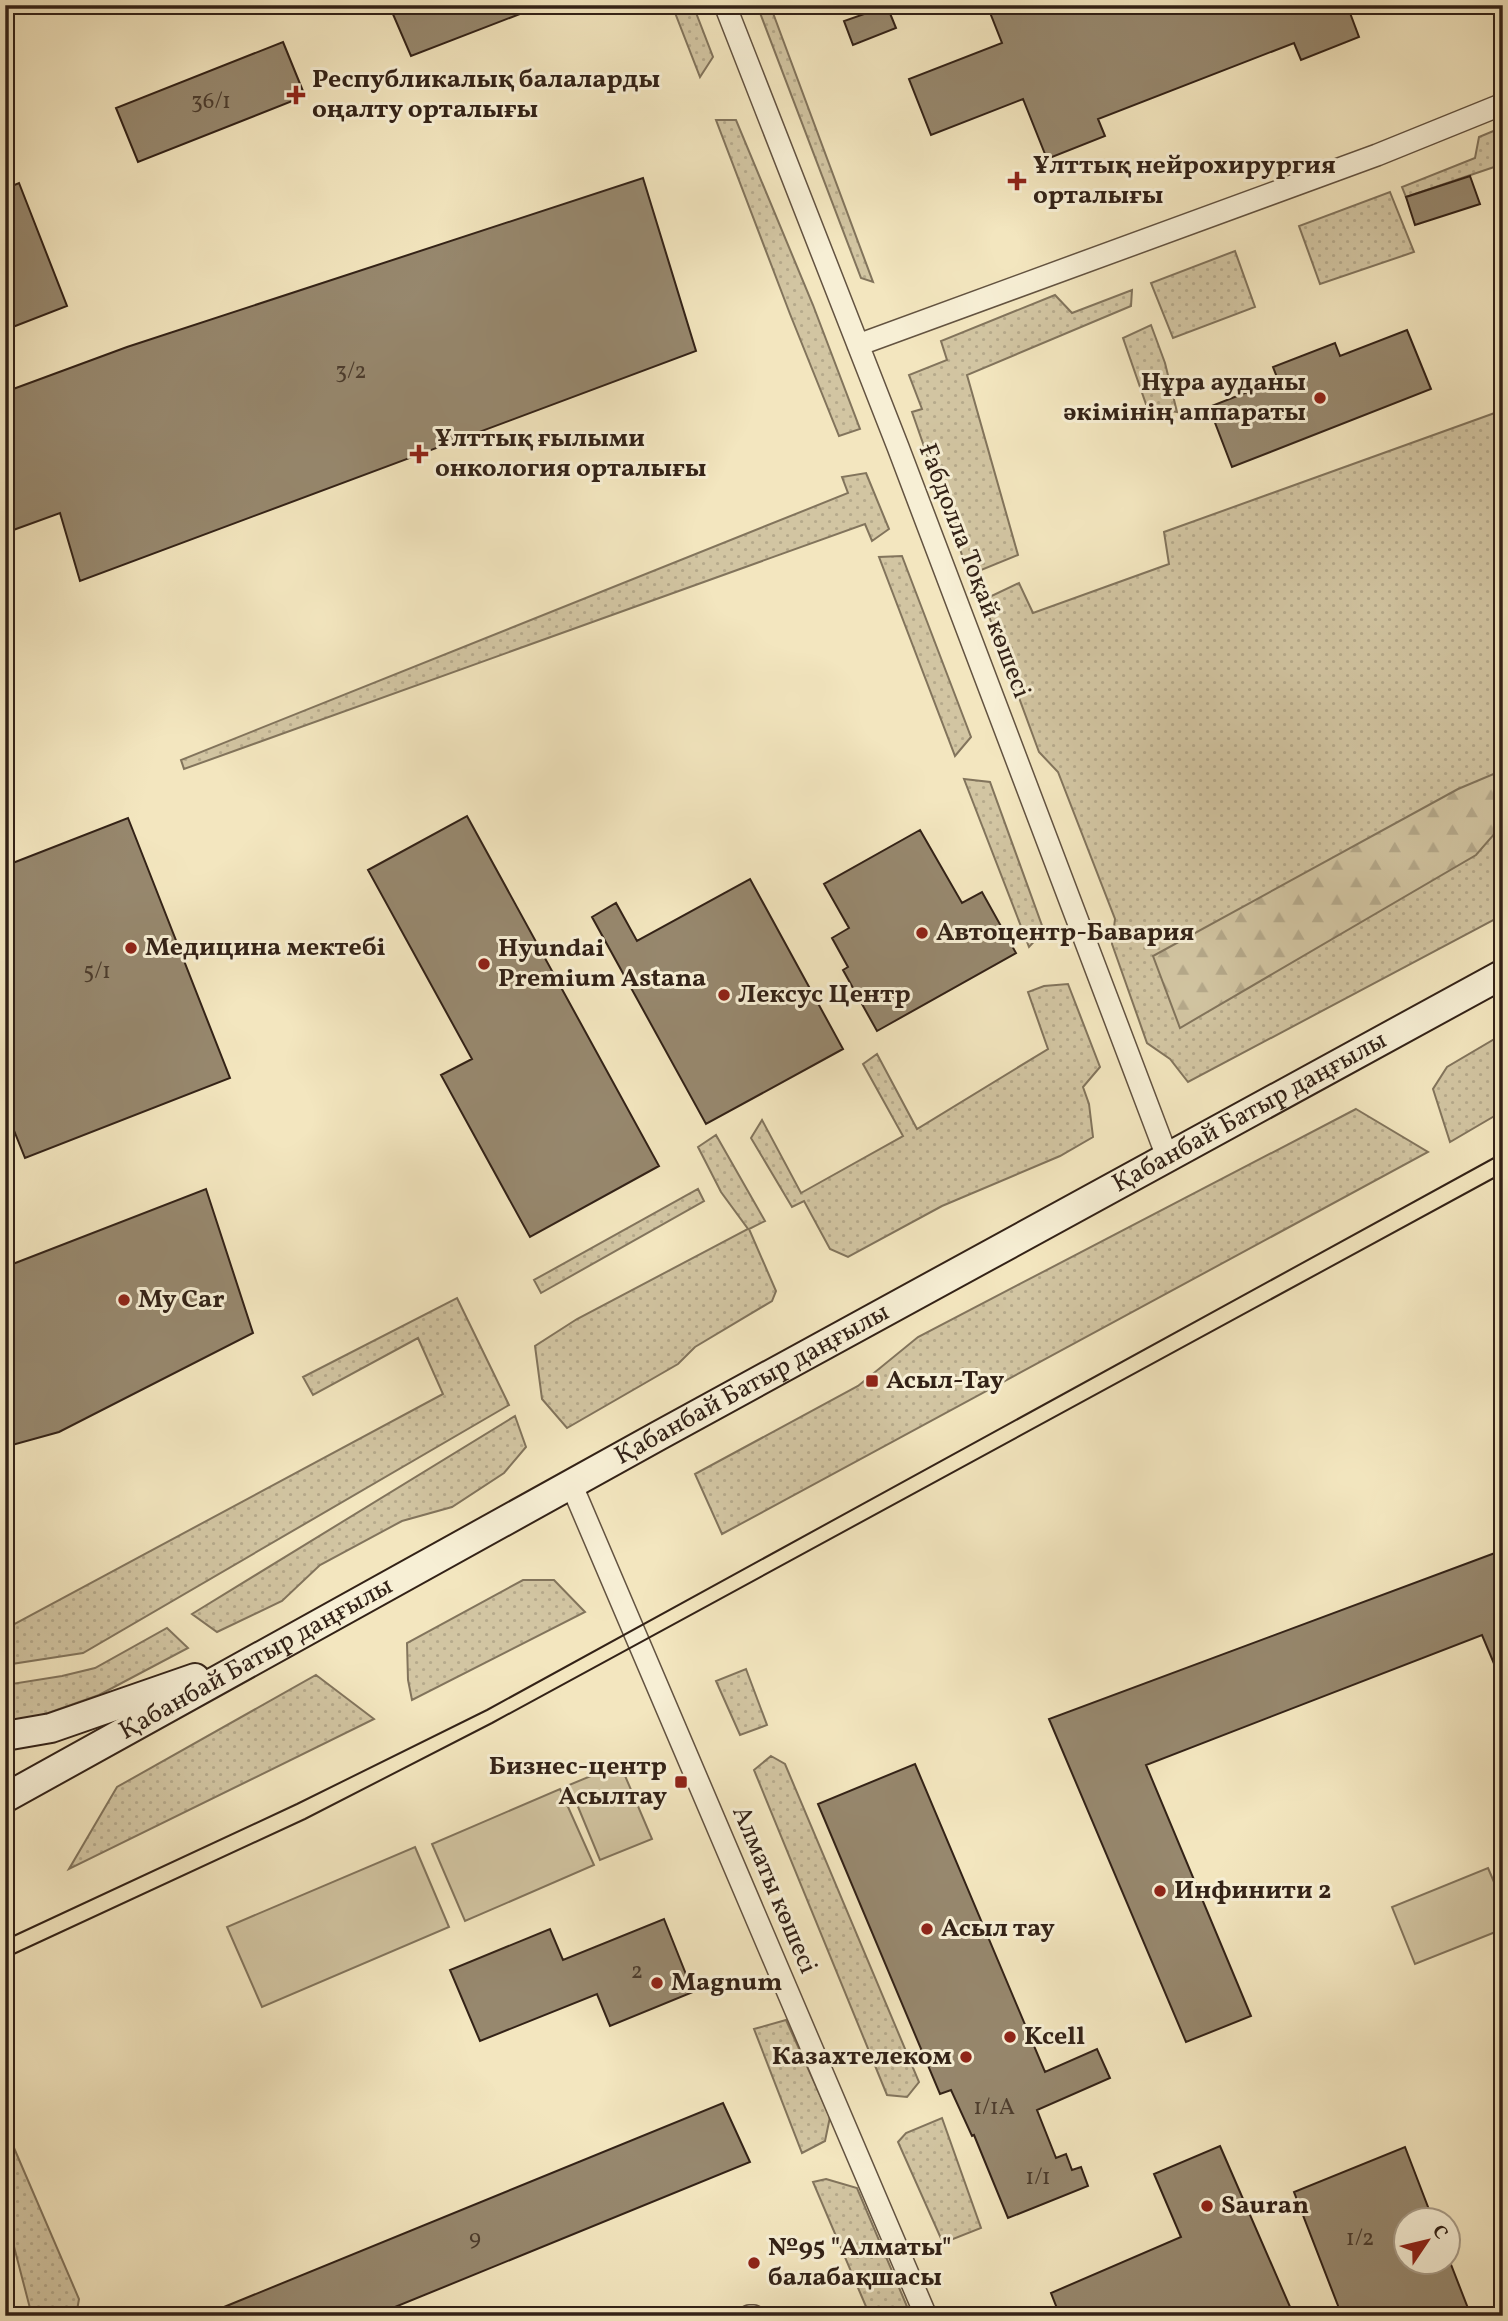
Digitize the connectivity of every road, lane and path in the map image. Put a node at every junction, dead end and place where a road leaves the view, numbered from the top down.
1 (725, 5) edge
2 (1503, 104) edge
3 (858, 345) junction
4 (1503, 974) edge
5 (1168, 1159) junction
6 (572, 1486) junction
7 (271, 1652) junction
8 (5, 1736) edge
9 (5, 1798) edge
10 (749, 2316) edge
11 (754, 2316) edge
12 (926, 2316) edge

1 - 3 street, Ғабдолла Тоқай көшесі
2 - 3 street
3 - 5 street, Ғабдолла Тоқай көшесі
4 - 5 main road, Қабанбай Батыр даңғылы
5 - 6 main road, Қабанбай Батыр даңғылы
6 - 7 main road, Қабанбай Батыр даңғылы
6 - 12 street, Алматы көшесі
7 - 8 main road
7 - 9 main road, Қабанбай Батыр даңғылы
10 - 11 street

